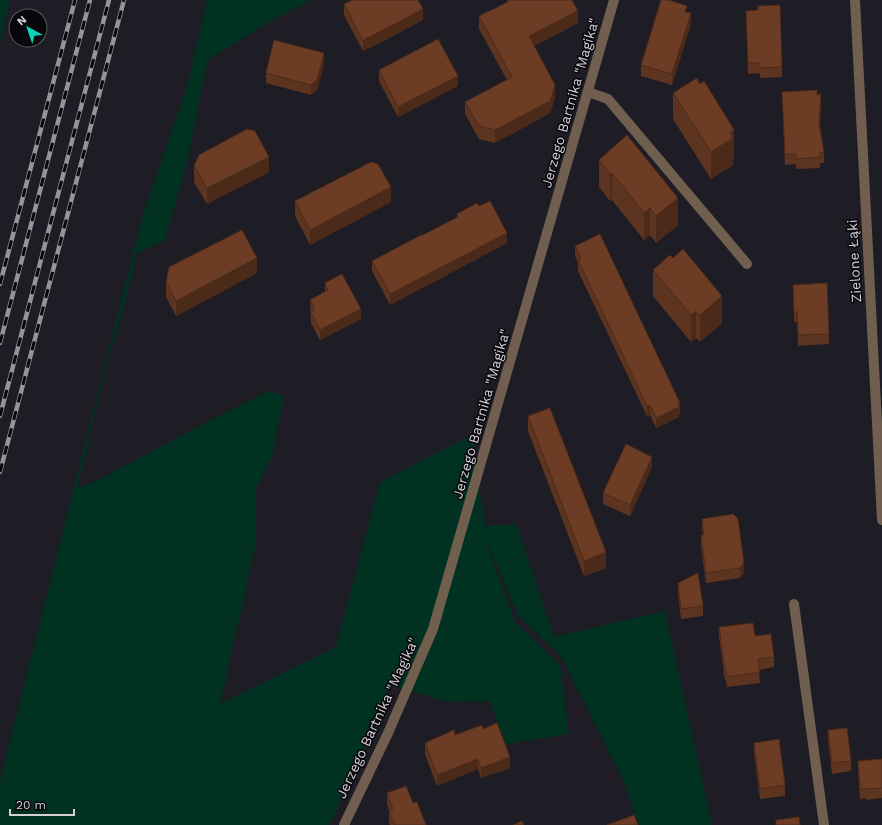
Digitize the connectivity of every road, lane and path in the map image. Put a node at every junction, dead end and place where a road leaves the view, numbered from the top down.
1 (614, 0) edge
2 (855, 0) edge
3 (588, 92) junction
4 (747, 264) dead end
5 (882, 520) edge
6 (794, 604) dead end
7 (344, 825) edge
8 (824, 825) edge

1 - 3 street, Jerzego Bartnika "Magika"
2 - 5 street, Zielone Łąki
3 - 4 street
3 - 7 street, Jerzego Bartnika "Magika"
6 - 8 street

